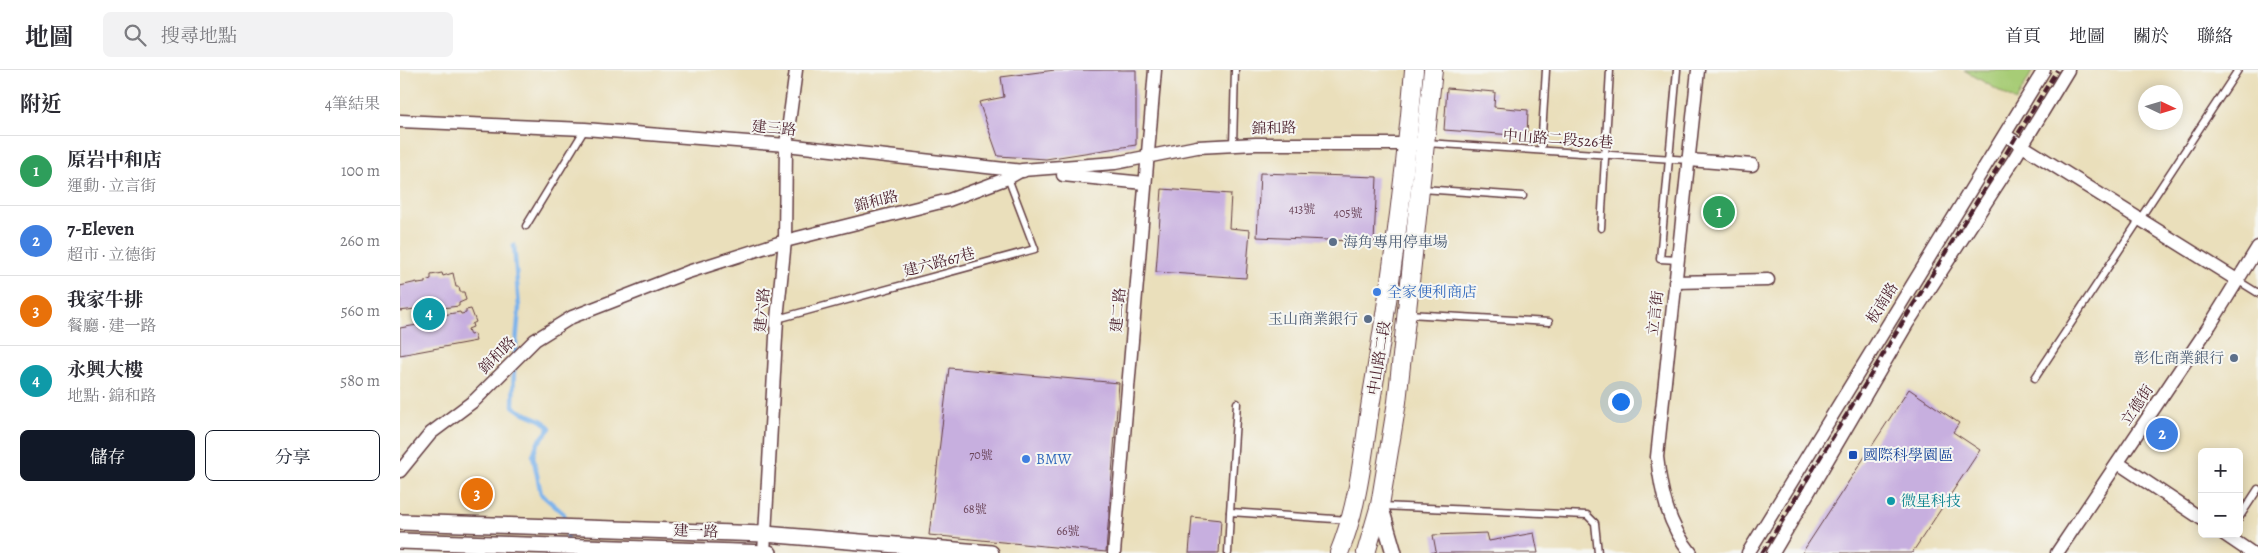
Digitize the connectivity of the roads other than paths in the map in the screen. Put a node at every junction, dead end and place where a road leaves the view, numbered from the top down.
1 (796, 70) edge
2 (1155, 70) edge
3 (1236, 70) edge
4 (1414, 70) edge
5 (1433, 70) edge
6 (1546, 70) edge
7 (1610, 70) edge
8 (1677, 70) edge
9 (1698, 70) edge
10 (2044, 70) edge
11 (2068, 70) edge
12 (2238, 70) edge
13 (400, 121) edge
14 (585, 129) junction
15 (2005, 135) junction
16 (1426, 143) junction
17 (1408, 144) junction
18 (1233, 145) junction
19 (786, 146) junction
20 (2022, 146) junction
21 (1542, 150) junction
22 (1606, 154) junction
23 (1148, 158) junction
24 (1670, 158) junction
25 (1689, 160) junction
26 (1752, 165) dead end
27 (1022, 170) junction
28 (1008, 178) junction
29 (1144, 183) junction
30 (1420, 189) junction
31 (1524, 196) dead end
32 (2138, 219) junction
33 (526, 226) dead end
34 (1601, 228) dead end
35 (785, 241) junction
36 (2258, 247) edge
37 (1678, 260) junction
38 (1768, 280) dead end
39 (2237, 280) junction
40 (1675, 282) junction
41 (2258, 293) edge
42 (1407, 314) junction
43 (777, 319) junction
44 (1549, 322) dead end
45 (2035, 378) dead end
46 (1237, 403) dead end
47 (2118, 463) junction
48 (400, 471) edge
49 (2258, 489) edge
50 (1380, 506) junction
51 (1230, 512) junction
52 (2243, 512) edge
53 (2198, 517) edge
54 (1350, 520) junction
55 (400, 522) edge
56 (765, 534) junction
57 (2231, 538) edge
58 (400, 541) edge
59 (764, 553) edge
60 (769, 553) edge
61 (991, 553) edge
62 (1114, 553) edge
63 (1228, 553) edge
64 (1339, 553) edge
65 (1349, 553) edge
66 (1366, 553) edge
67 (1394, 553) edge
68 (1598, 553) edge
69 (1691, 553) edge
70 (1748, 553) edge
71 (1772, 553) edge
72 (2056, 553) edge
73 (2252, 553) edge

1 - 19 street, 建六路
2 - 23 street, 建二路
3 - 18 lane
4 - 17 main road, 中山路二段
5 - 16 main road, 中山路二段
6 - 21 lane
7 - 22 lane
8 - 24 lane
9 - 25 street, 立言街
10 - 15 street, 板南路
11 - 20 street
12 - 32 lane
13 - 14 street, 建三路
14 - 19 street, 建三路
14 - 33 lane
15 - 20 street
15 - 70 street, 板南路
16 - 17 street, 錦和路
16 - 21 lane, 中山路二段526巷
16 - 30 main road, 中山路二段
17 - 18 street, 錦和路
17 - 54 main road, 中山路二段
18 - 23 street, 錦和路
19 - 27 street, 建三路
19 - 35 street, 建六路
20 - 32 street
20 - 71 street
21 - 22 lane, 中山路二段526巷
22 - 24 lane, 中山路二段526巷
22 - 34 lane
23 - 27 street, 錦和路
23 - 29 street, 建二路
24 - 25 lane, 中山路二段526巷
24 - 37 lane
25 - 26 street
25 - 37 street, 立言街
27 - 28 street, 錦和路
27 - 29 street, 建三路
28 - 35 street, 錦和路
28 - 43 lane, 建六路67巷
29 - 62 street, 建二路
30 - 31 lane
30 - 42 main road, 中山路二段
32 - 39 street
32 - 45 lane
35 - 43 street, 建六路
35 - 48 street, 錦和路
36 - 39 street, 立德街
37 - 40 street, 立言街
38 - 40 street
39 - 41 lane
39 - 47 street, 立德街
40 - 69 street, 立言街
42 - 44 lane
42 - 50 main road, 中山路二段
43 - 56 street, 建六路
46 - 51 lane
47 - 53 street
47 - 72 street, 立德街
49 - 52 lane
50 - 66 main road, 中山路二段
50 - 67 street
50 - 68 lane
51 - 54 lane
51 - 63 lane
54 - 64 main road, 中山路二段
54 - 65 street
55 - 56 street, 建一路
56 - 59 street, 建六路
56 - 61 street, 建一路
57 - 73 street
58 - 59 street, 建一路
59 - 60 street, 建一路

